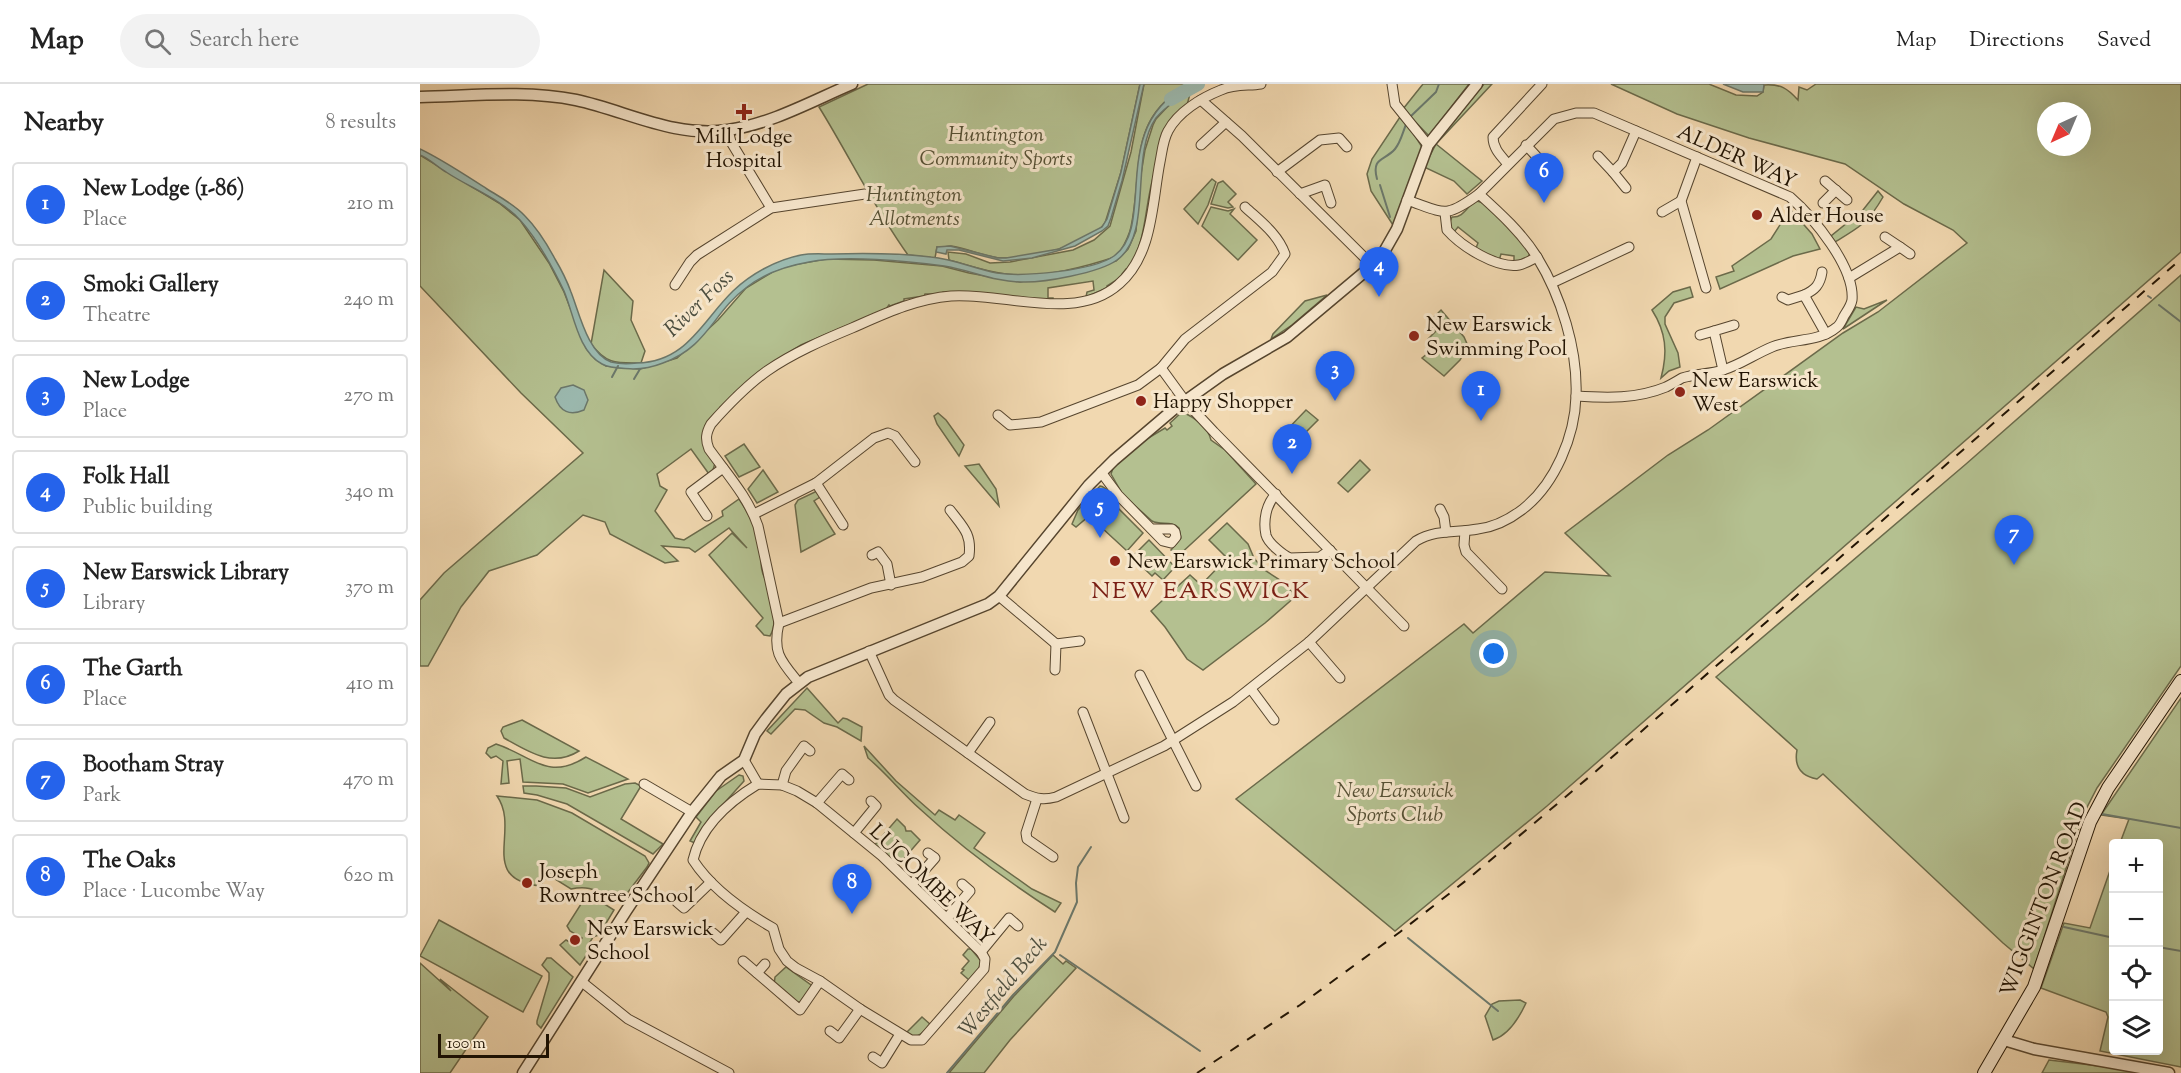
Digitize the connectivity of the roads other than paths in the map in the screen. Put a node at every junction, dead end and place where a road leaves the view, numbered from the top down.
1 (852, 84) edge
2 (1261, 84) edge
3 (1392, 84) edge
4 (1477, 84) edge
5 (1542, 84) edge
6 (420, 98) edge
7 (1201, 100) junction
8 (1226, 122) junction
9 (728, 130) junction
10 (1636, 131) junction
11 (1202, 140) dead end
12 (1428, 145) junction
13 (1526, 145) junction
14 (1347, 147) dead end
15 (1598, 156) dead end
16 (1697, 157) junction
17 (1538, 158) dead end
18 (1507, 164) junction
19 (1278, 172) junction
20 (1613, 172) junction
21 (1825, 181) dead end
22 (1626, 188) dead end
23 (1836, 190) junction
24 (864, 194) dead end
25 (1300, 194) junction
26 (1479, 194) junction
27 (1847, 200) dead end
28 (1407, 201) junction
29 (1682, 201) junction
30 (1331, 203) dead end
31 (1245, 207) dead end
32 (771, 208) junction
33 (1662, 212) dead end
34 (1445, 213) junction
35 (1810, 215) junction
36 (1885, 237) dead end
37 (1629, 247) dead end
38 (1900, 247) junction
39 (1910, 254) dead end
40 (1537, 257) junction
41 (1373, 266) junction
42 (1822, 272) dead end
43 (1849, 278) junction
44 (1552, 284) junction
45 (675, 285) dead end
46 (1706, 288) dead end
47 (1804, 296) junction
48 (1782, 297) dead end
49 (1734, 325) dead end
50 (1714, 331) junction
51 (1700, 334) dead end
52 (1826, 334) junction
53 (1161, 368) junction
54 (1723, 370) junction
55 (1576, 396) junction
56 (1185, 401) junction
57 (999, 415) dead end
58 (909, 460) dead end
59 (723, 468) junction
60 (1101, 472) junction
61 (816, 483) junction
62 (1276, 494) junction
63 (1440, 509) dead end
64 (754, 514) junction
65 (707, 516) dead end
66 (945, 521) dead end
67 (843, 525) dead end
68 (1153, 529) dead end
69 (1465, 531) junction
70 (1446, 532) junction
71 (1330, 550) junction
72 (872, 555) dead end
73 (891, 585) junction
74 (1367, 588) junction
75 (1502, 589) dead end
76 (999, 596) junction
77 (779, 623) junction
78 (1404, 626) dead end
79 (1080, 641) dead end
80 (1309, 642) junction
81 (1056, 644) junction
82 (869, 651) junction
83 (1055, 670) dead end
84 (1140, 675) dead end
85 (1340, 678) dead end
86 (2181, 681) edge
87 (799, 683) junction
88 (1251, 689) junction
89 (1083, 712) dead end
90 (1274, 720) dead end
91 (990, 722) dead end
92 (1173, 741) junction
93 (804, 746) dead end
94 (968, 753) junction
95 (744, 760) junction
96 (1106, 773) junction
97 (842, 774) dead end
98 (644, 784) dead end
99 (758, 784) junction
100 (782, 785) junction
101 (1196, 786) dead end
102 (1037, 799) junction
103 (816, 803) junction
104 (876, 806) dead end
105 (692, 812) junction
106 (1124, 818) dead end
107 (854, 833) junction
108 (1053, 857) dead end
109 (935, 858) dead end
110 (711, 882) junction
111 (962, 884) dead end
112 (912, 885) junction
113 (684, 908) dead end
114 (746, 912) junction
115 (947, 918) junction
116 (1018, 926) dead end
117 (713, 933) dead end
118 (721, 940) junction
119 (729, 947) dead end
120 (981, 952) junction
121 (743, 961) dead end
122 (765, 964) dead end
123 (757, 974) junction
124 (820, 981) junction
125 (582, 982) junction
126 (860, 1009) junction
127 (830, 1031) dead end
128 (900, 1034) junction
129 (839, 1038) junction
130 (2004, 1040) junction
131 (848, 1044) dead end
132 (873, 1057) dead end
133 (523, 1073) edge
134 (729, 1073) edge
135 (1984, 1073) edge
136 (2169, 1073) edge

1 - 9 street
2 - 7 street
3 - 12 street
4 - 12 street
5 - 18 street
6 - 9 street
7 - 8 street
7 - 59 street
8 - 11 street
8 - 19 street
9 - 32 street
10 - 13 street, ALDER WAY
10 - 16 street, ALDER WAY
10 - 20 street
12 - 28 street
13 - 17 street
13 - 18 street, ALDER WAY
14 - 19 street
15 - 20 street
16 - 29 street
16 - 35 street, ALDER WAY
18 - 26 street, ALDER WAY
19 - 25 street
20 - 22 street
21 - 23 street
23 - 27 street
23 - 35 street
24 - 32 street
25 - 30 street
25 - 41 street
26 - 34 street, ALDER WAY
26 - 40 street
28 - 34 street
28 - 41 street
29 - 33 street
29 - 46 street
31 - 53 street
32 - 45 street
34 - 40 street
35 - 43 street, ALDER WAY
36 - 38 street
37 - 44 street
38 - 39 street
38 - 43 street
40 - 44 street
41 - 56 street
42 - 47 street
43 - 52 street, ALDER WAY
44 - 55 street
47 - 48 street
47 - 52 street
49 - 50 street
50 - 51 street
50 - 54 street
52 - 54 street
53 - 56 street
53 - 57 street
54 - 55 street
55 - 69 street
56 - 60 street
56 - 62 street
58 - 61 street
59 - 64 street
59 - 65 street
60 - 68 street
60 - 76 street
61 - 64 street
61 - 67 street
62 - 71 street
62 - 71 street
63 - 70 street
64 - 77 street
66 - 73 street
69 - 70 street
69 - 75 street
70 - 74 street
71 - 74 street
72 - 73 street
73 - 77 street
74 - 78 street
74 - 80 street
76 - 81 street
76 - 82 street
77 - 87 street
79 - 81 street
80 - 85 street
80 - 88 street
81 - 83 street
82 - 87 street
82 - 94 street
84 - 92 street
86 - 130 main road, WIGGINTON ROAD
87 - 95 street
88 - 90 street
88 - 92 street
89 - 96 street
91 - 94 street
92 - 96 street
92 - 101 street
93 - 100 street
94 - 102 street
95 - 99 street
95 - 105 street
96 - 102 street
96 - 106 street
97 - 103 street
98 - 105 street
99 - 100 street, LUCOMBE WAY
99 - 110 street, LUCOMBE WAY
100 - 103 street, LUCOMBE WAY
102 - 108 street
103 - 107 street, LUCOMBE WAY
104 - 107 street
105 - 125 street
107 - 112 street, LUCOMBE WAY
109 - 112 street
110 - 113 street
110 - 114 street, LUCOMBE WAY
111 - 115 street
112 - 115 street, LUCOMBE WAY
114 - 118 street
114 - 124 street, LUCOMBE WAY
115 - 120 street, LUCOMBE WAY
116 - 120 street
117 - 118 street
118 - 119 street
120 - 128 street, LUCOMBE WAY
121 - 123 street
122 - 123 street
123 - 124 street
124 - 126 street, LUCOMBE WAY
125 - 133 street
125 - 134 street
126 - 128 street, LUCOMBE WAY
126 - 129 street
127 - 129 street
128 - 132 street
129 - 131 street
130 - 135 main road, WIGGINTON ROAD
130 - 136 street

